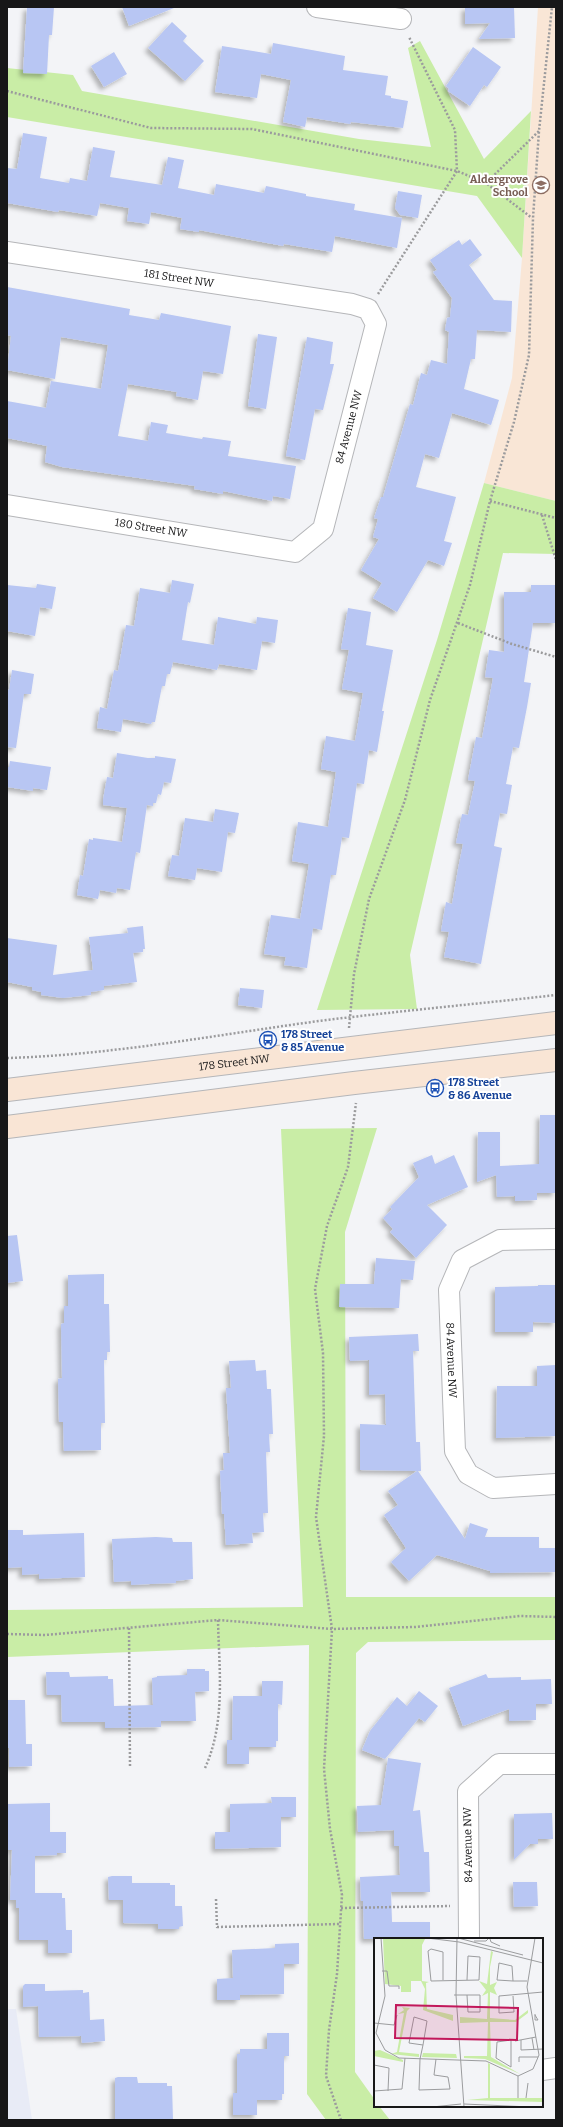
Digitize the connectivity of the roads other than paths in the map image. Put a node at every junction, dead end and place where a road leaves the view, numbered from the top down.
1 (317, 7) edge
2 (401, 20) road end
3 (7, 252) edge
4 (360, 307) joint
5 (7, 505) edge
6 (294, 552) joint
7 (556, 1023) edge
8 (556, 1060) edge
9 (7, 1090) edge
10 (7, 1127) edge
11 (556, 1239) edge
12 (556, 1484) edge
13 (556, 1764) edge
14 (469, 1938) edge
15 (556, 2068) edge
16 (543, 2070) edge

1 - 2 street
3 - 4 street, 181 Street NW
4 - 6 street, 84 Avenue NW
5 - 6 street, 180 Street NW
7 - 9 main road, 178 Street NW
8 - 10 main road
11 - 12 street, 84 Avenue NW
13 - 14 street, 84 Avenue NW
15 - 16 street

